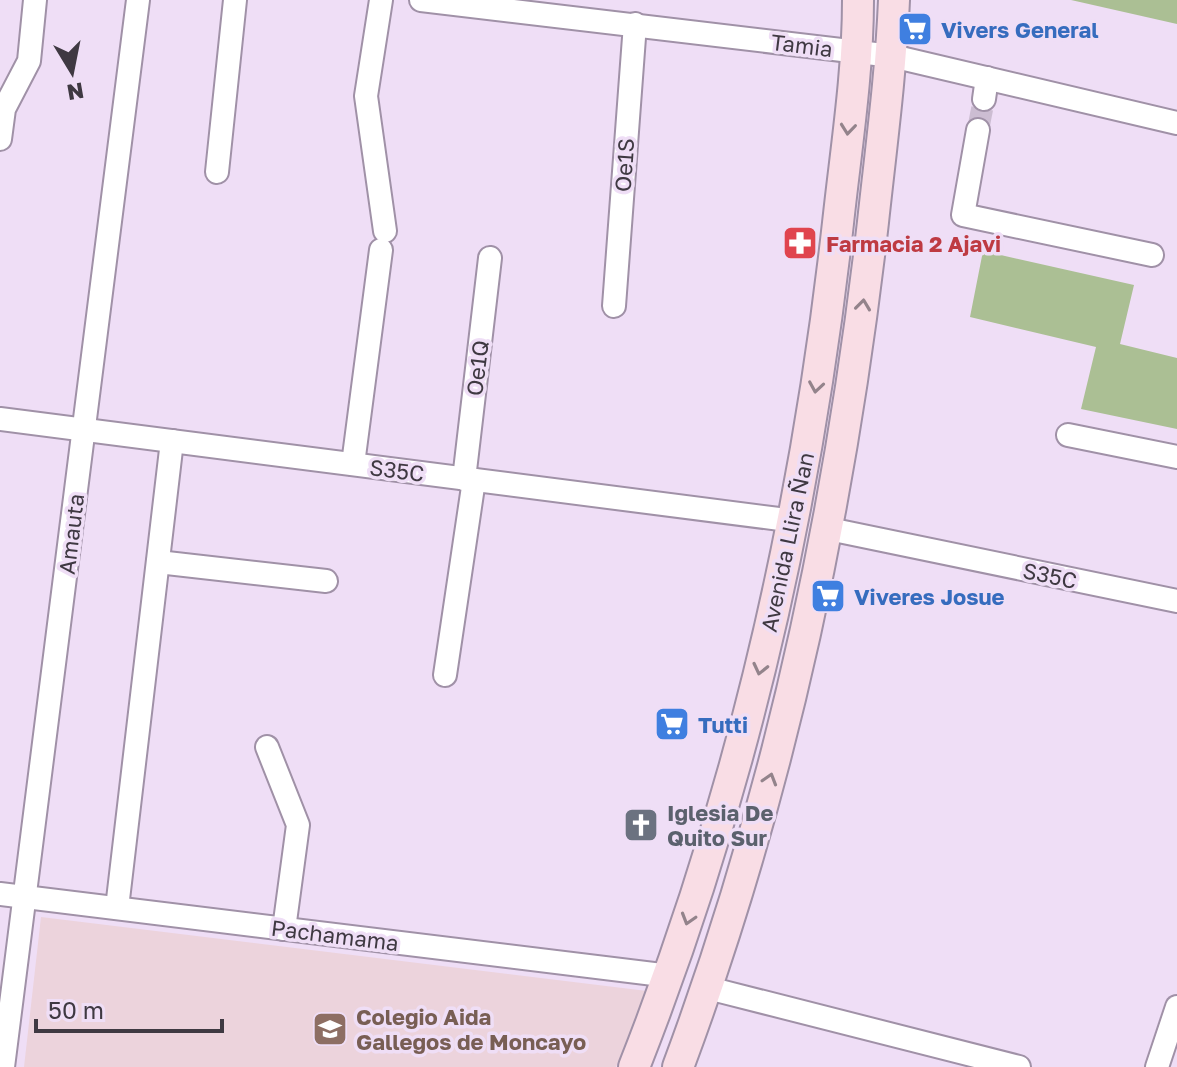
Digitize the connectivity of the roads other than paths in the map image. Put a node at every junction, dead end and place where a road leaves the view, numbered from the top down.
1 (35, 0) edge
2 (138, 0) edge
3 (235, 0) edge
4 (381, 0) edge
5 (421, 0) edge
6 (858, 0) edge
7 (894, 0) edge
8 (635, 24) junction
9 (858, 51) junction
10 (892, 56) junction
11 (1177, 123) edge
12 (978, 130) tunnel mouth
13 (0, 139) edge
14 (217, 172) dead end
15 (1152, 255) dead end
16 (490, 258) dead end
17 (614, 306) dead end
18 (0, 419) edge
19 (84, 430) junction
20 (1068, 435) dead end
21 (172, 441) junction
22 (1177, 457) edge
23 (353, 464) junction
24 (469, 479) junction
25 (795, 521) junction
26 (829, 529) junction
27 (158, 562) junction
28 (326, 581) dead end
29 (1177, 599) edge
30 (445, 675) dead end
31 (267, 747) dead end
32 (0, 894) edge
33 (24, 897) junction
34 (117, 908) junction
35 (284, 929) junction
36 (670, 976) junction
37 (708, 988) junction
38 (1177, 1007) edge
39 (3, 1067) edge
40 (634, 1067) edge
41 (678, 1067) edge
42 (1019, 1067) edge
43 (1157, 1067) edge

1 - 13 street
2 - 19 street, Amauta
3 - 14 street
4 - 23 street
5 - 8 street, Tamia
6 - 9 street, Avenida Llira Ñan
7 - 10 street, Avenida Llira Ñan
8 - 9 street, Tamia
8 - 17 street, Oe1S
9 - 10 street, Tamia
9 -> 25 street, Avenida Llira Ñan
10 - 11 street, Tamia
26 -> 10 street, Avenida Llira Ñan
12 - 15 street
16 - 24 street, Oe1Q
18 - 19 street, S35C
19 - 21 street, S35C
19 - 33 street, Amauta
20 - 22 street
21 - 23 street, S35C
21 - 27 street
23 - 24 street, S35C
24 - 25 street, S35C
24 - 30 street, Oe1Q
25 -> 36 street, Avenida Llira Ñan
26 - 29 street, S35C
37 -> 26 street, Avenida Llira Ñan
27 - 28 street
27 - 34 street
31 - 35 street
32 - 33 street, Pachamama
33 - 34 street, Pachamama
33 - 39 street, Amauta
34 - 35 street, Pachamama
35 - 36 street, Pachamama
36 - 40 street, Avenida Llira Ñan
37 - 41 street, Avenida Llira Ñan
37 - 42 street
38 - 43 street

